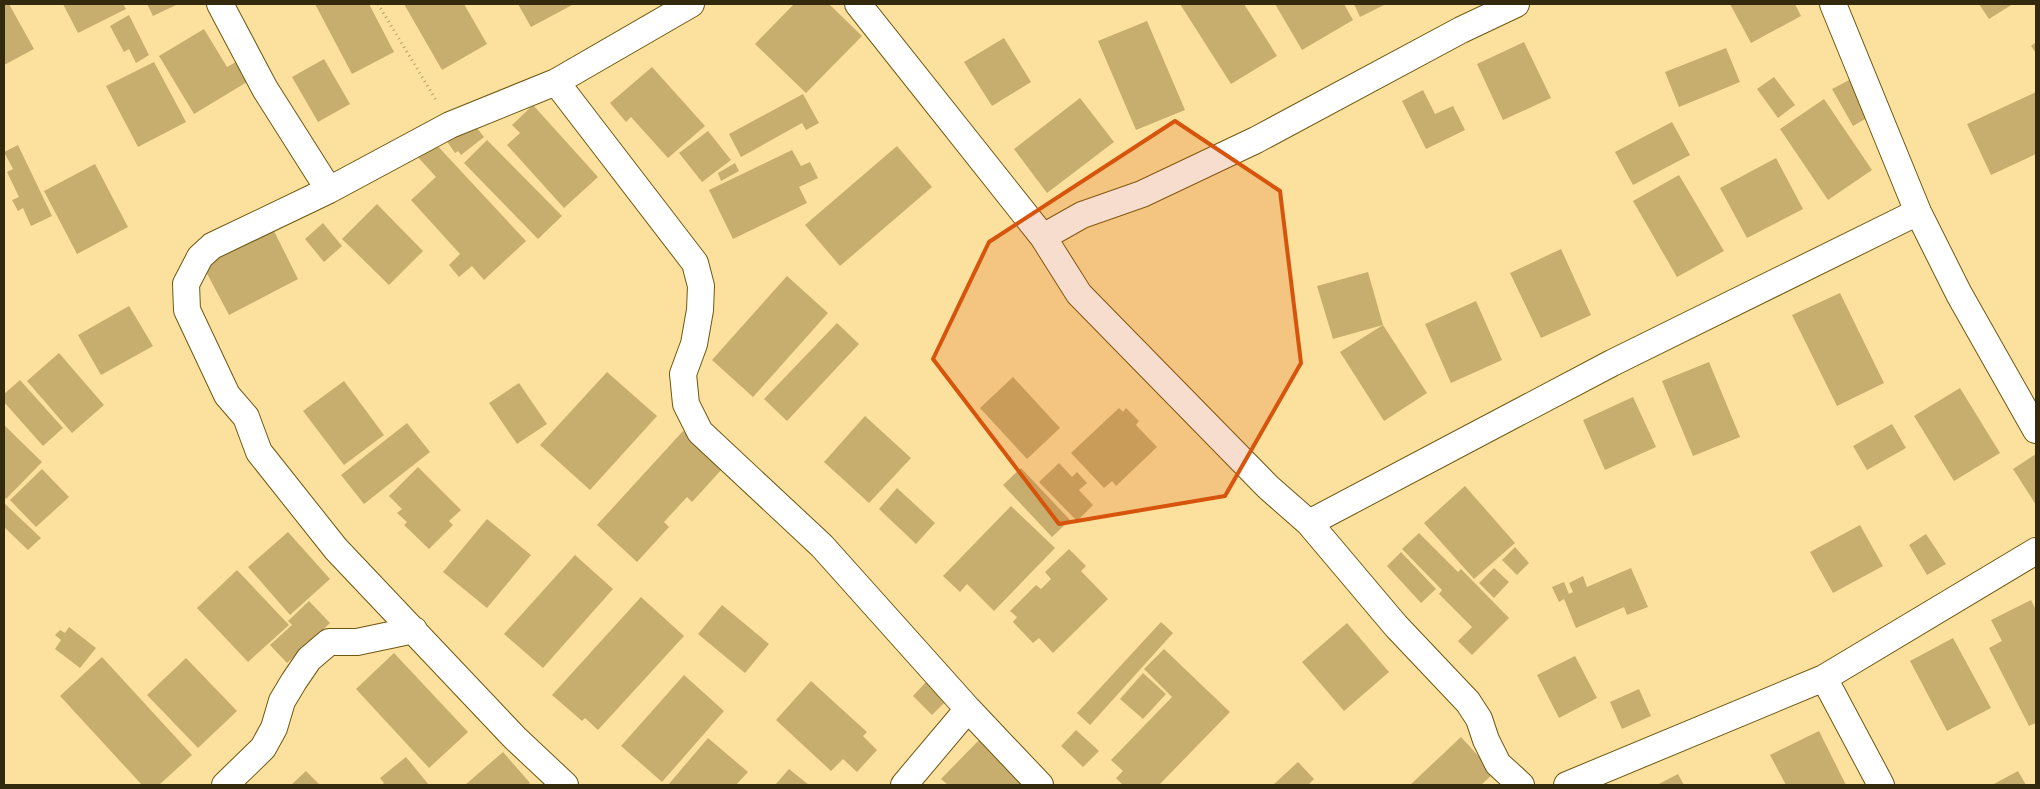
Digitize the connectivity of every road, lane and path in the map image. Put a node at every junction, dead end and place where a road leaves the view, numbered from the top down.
1 (220, 4) edge
2 (378, 4) edge
3 (691, 4) edge
4 (858, 4) edge
5 (1516, 4) edge
6 (1833, 4) edge
7 (556, 82) junction
8 (450, 124) junction
9 (329, 190) junction
10 (1918, 212) junction
11 (1043, 237) junction
12 (2036, 430) edge
13 (1309, 523) junction
14 (2036, 551) edge
15 (414, 630) junction
16 (1824, 678) junction
17 (968, 709) junction
18 (225, 785) edge
19 (565, 785) edge
20 (904, 785) edge
21 (1040, 785) edge
22 (1521, 785) edge
23 (1568, 785) edge
24 (1881, 785) edge

1 - 9 street
2 - 8 path
3 - 7 street
4 - 11 street
5 - 11 street
6 - 10 street
7 - 8 street
7 - 17 street
8 - 9 street
9 - 15 street
10 - 12 street
10 - 13 street
11 - 13 street
13 - 22 street
14 - 16 street
15 - 18 street
15 - 19 street
16 - 23 street
16 - 24 street
17 - 20 street
17 - 21 street

